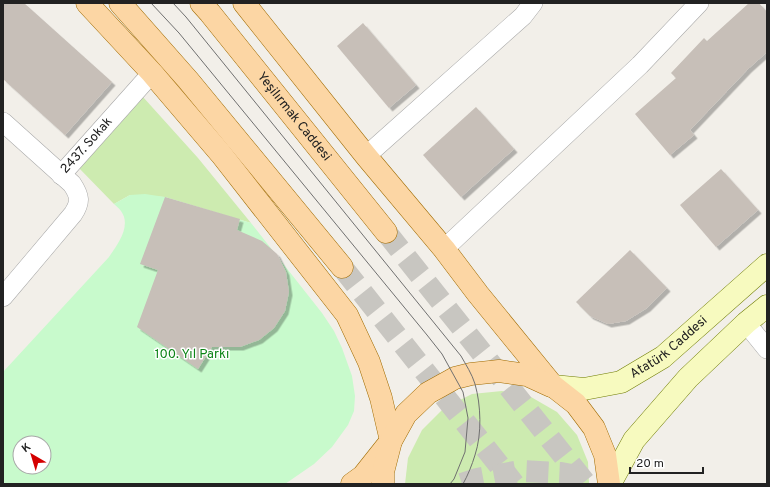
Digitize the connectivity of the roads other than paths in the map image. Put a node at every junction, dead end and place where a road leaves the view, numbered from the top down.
1 (87, 3) edge
2 (120, 3) edge
3 (201, 3) edge
4 (244, 3) edge
5 (533, 3) edge
6 (699, 3) edge
7 (152, 73) junction
8 (3, 122) edge
9 (366, 156) junction
10 (62, 175) junction
11 (386, 232) tunnel mouth
12 (444, 249) junction
13 (767, 265) edge
14 (342, 267) tunnel mouth
15 (3, 297) edge
16 (767, 306) edge
17 (746, 324) junction
18 (767, 349) edge
19 (553, 386) junction
20 (391, 441) junction
21 (352, 484) edge
22 (383, 484) edge
23 (609, 484) edge

1 - 7 main road
2 - 14 main road
3 - 11 main road, Yeşilırmak Caddesi
4 - 9 main road
5 - 9 street
6 - 12 street
7 - 10 street, 2437. Sokak
7 - 20 main road
8 - 10 street
9 - 12 main road
10 - 15 street, 2437. Sokak
12 - 19 main road
13 - 19 main road, Atatürk Caddesi
16 - 17 main road
17 - 18 street
17 - 23 main road
19 - 20 main road
19 - 23 main road
20 - 21 main road
20 - 22 main road

